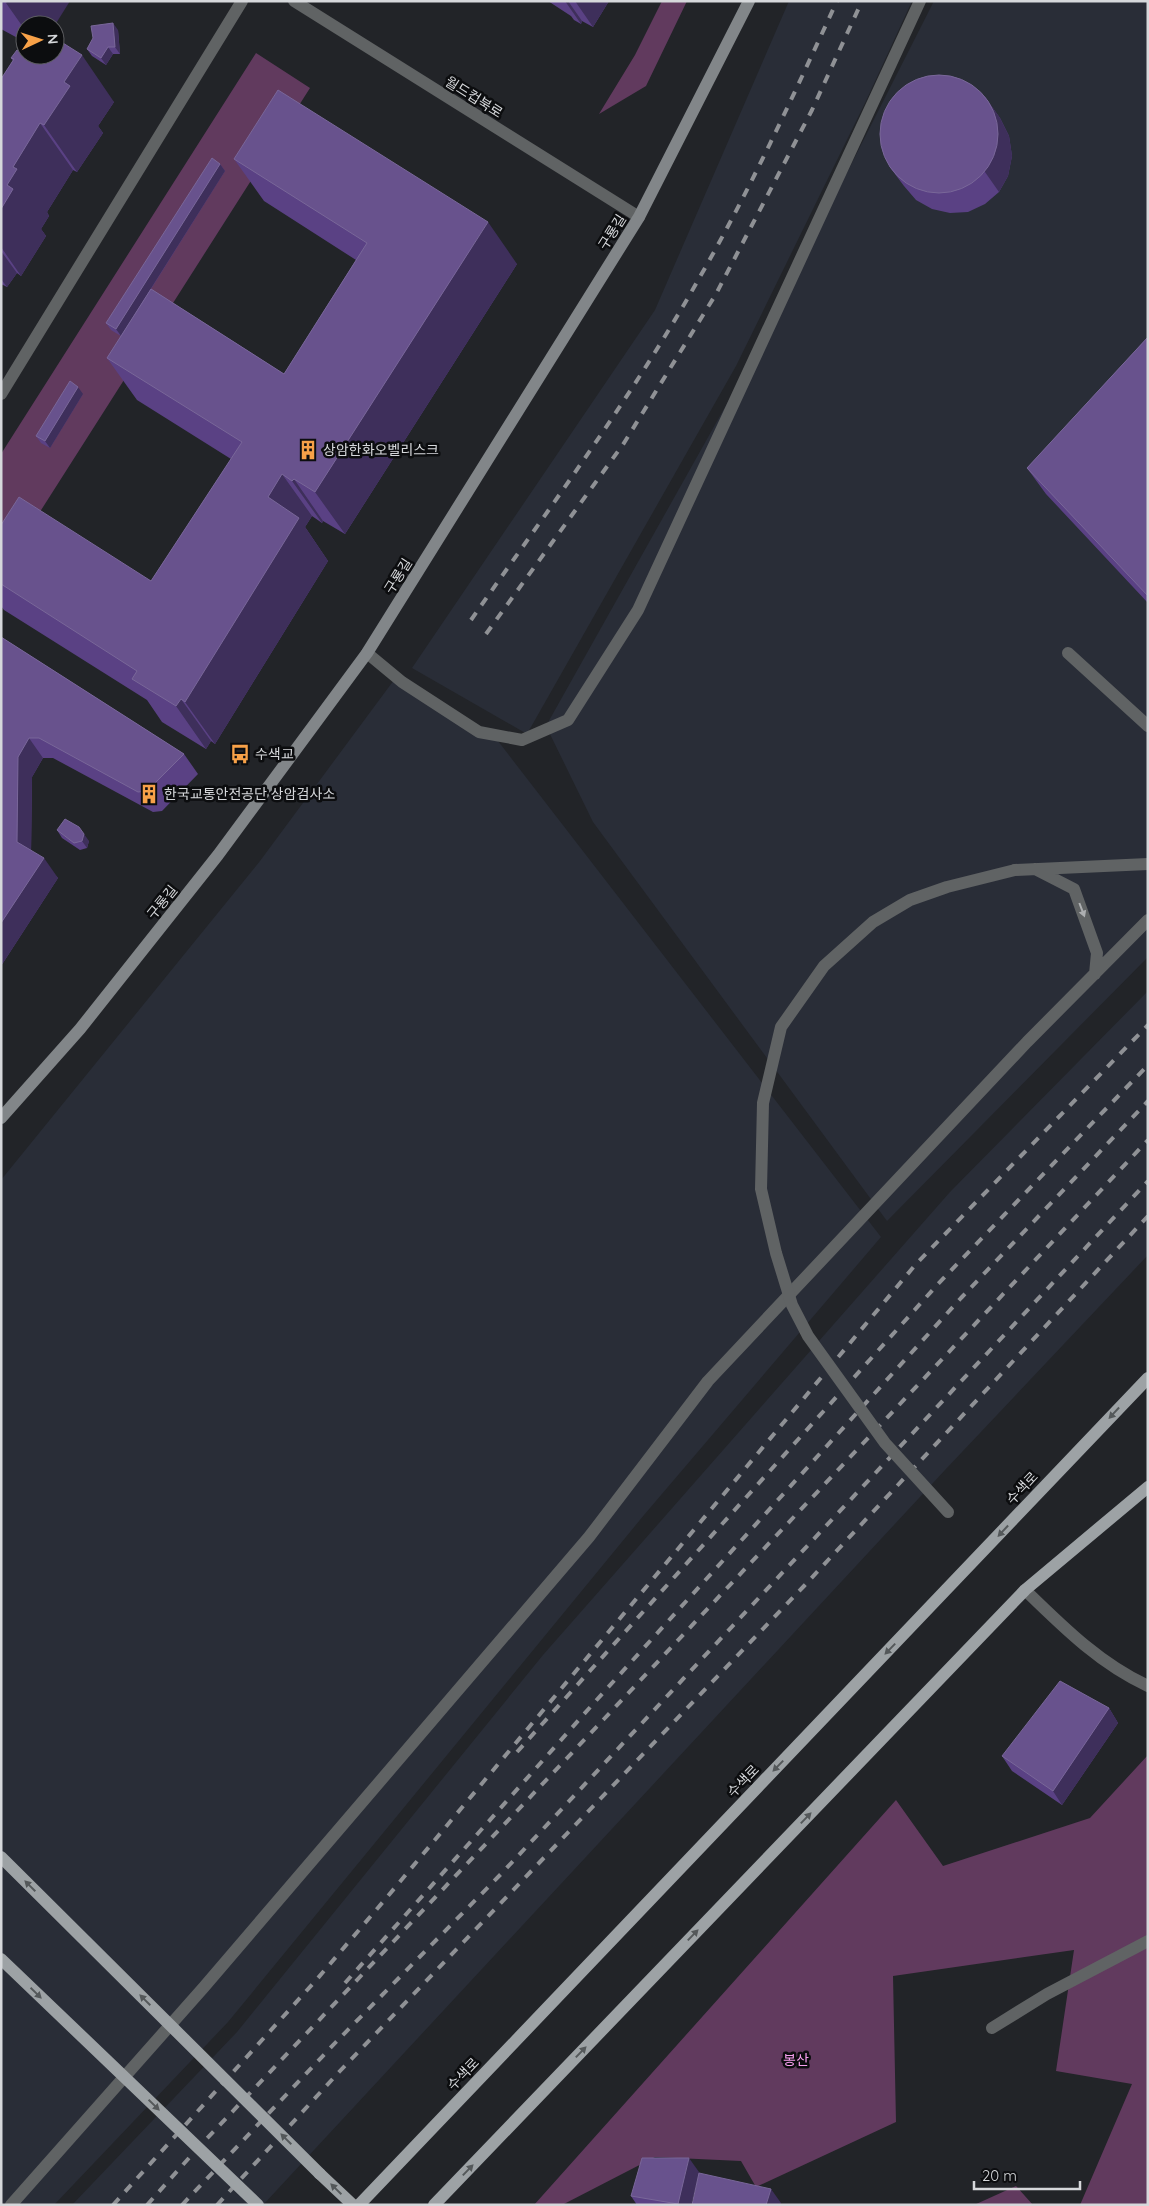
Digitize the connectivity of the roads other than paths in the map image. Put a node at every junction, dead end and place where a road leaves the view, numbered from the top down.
1 (242, 1) edge
2 (294, 1) edge
3 (748, 1) edge
4 (920, 1) edge
5 (638, 217) junction
6 (1, 394) edge
7 (367, 653) junction
8 (1068, 653) dead end
9 (1148, 726) edge
10 (1148, 864) edge
11 (1035, 869) junction
12 (1148, 920) edge
13 (1095, 974) junction
14 (1, 1118) edge
15 (1148, 1378) edge
16 (1148, 1487) edge
17 (948, 1512) dead end
18 (1025, 1590) junction
19 (1148, 1686) edge
20 (1, 1857) edge
21 (1148, 1941) edge
22 (1, 1959) edge
23 (992, 2028) dead end
24 (11, 2205) edge
25 (258, 2205) edge
26 (353, 2205) edge
27 (359, 2205) edge
28 (434, 2205) edge

1 - 6 street
2 - 5 street, 월드컵북로
3 - 5 main road, 구룡길
4 - 7 street
5 - 7 main road, 구룡길
7 - 14 main road, 구룡길
8 - 9 street
10 - 11 street
11 -> 13 street
11 - 17 street, bridge
12 - 13 street
13 - 24 street
15 -> 27 main road, 수색로
16 - 18 main road
18 - 19 street
28 -> 18 main road
26 -> 20 main road, bridge
21 - 23 street
22 -> 25 main road, bridge

